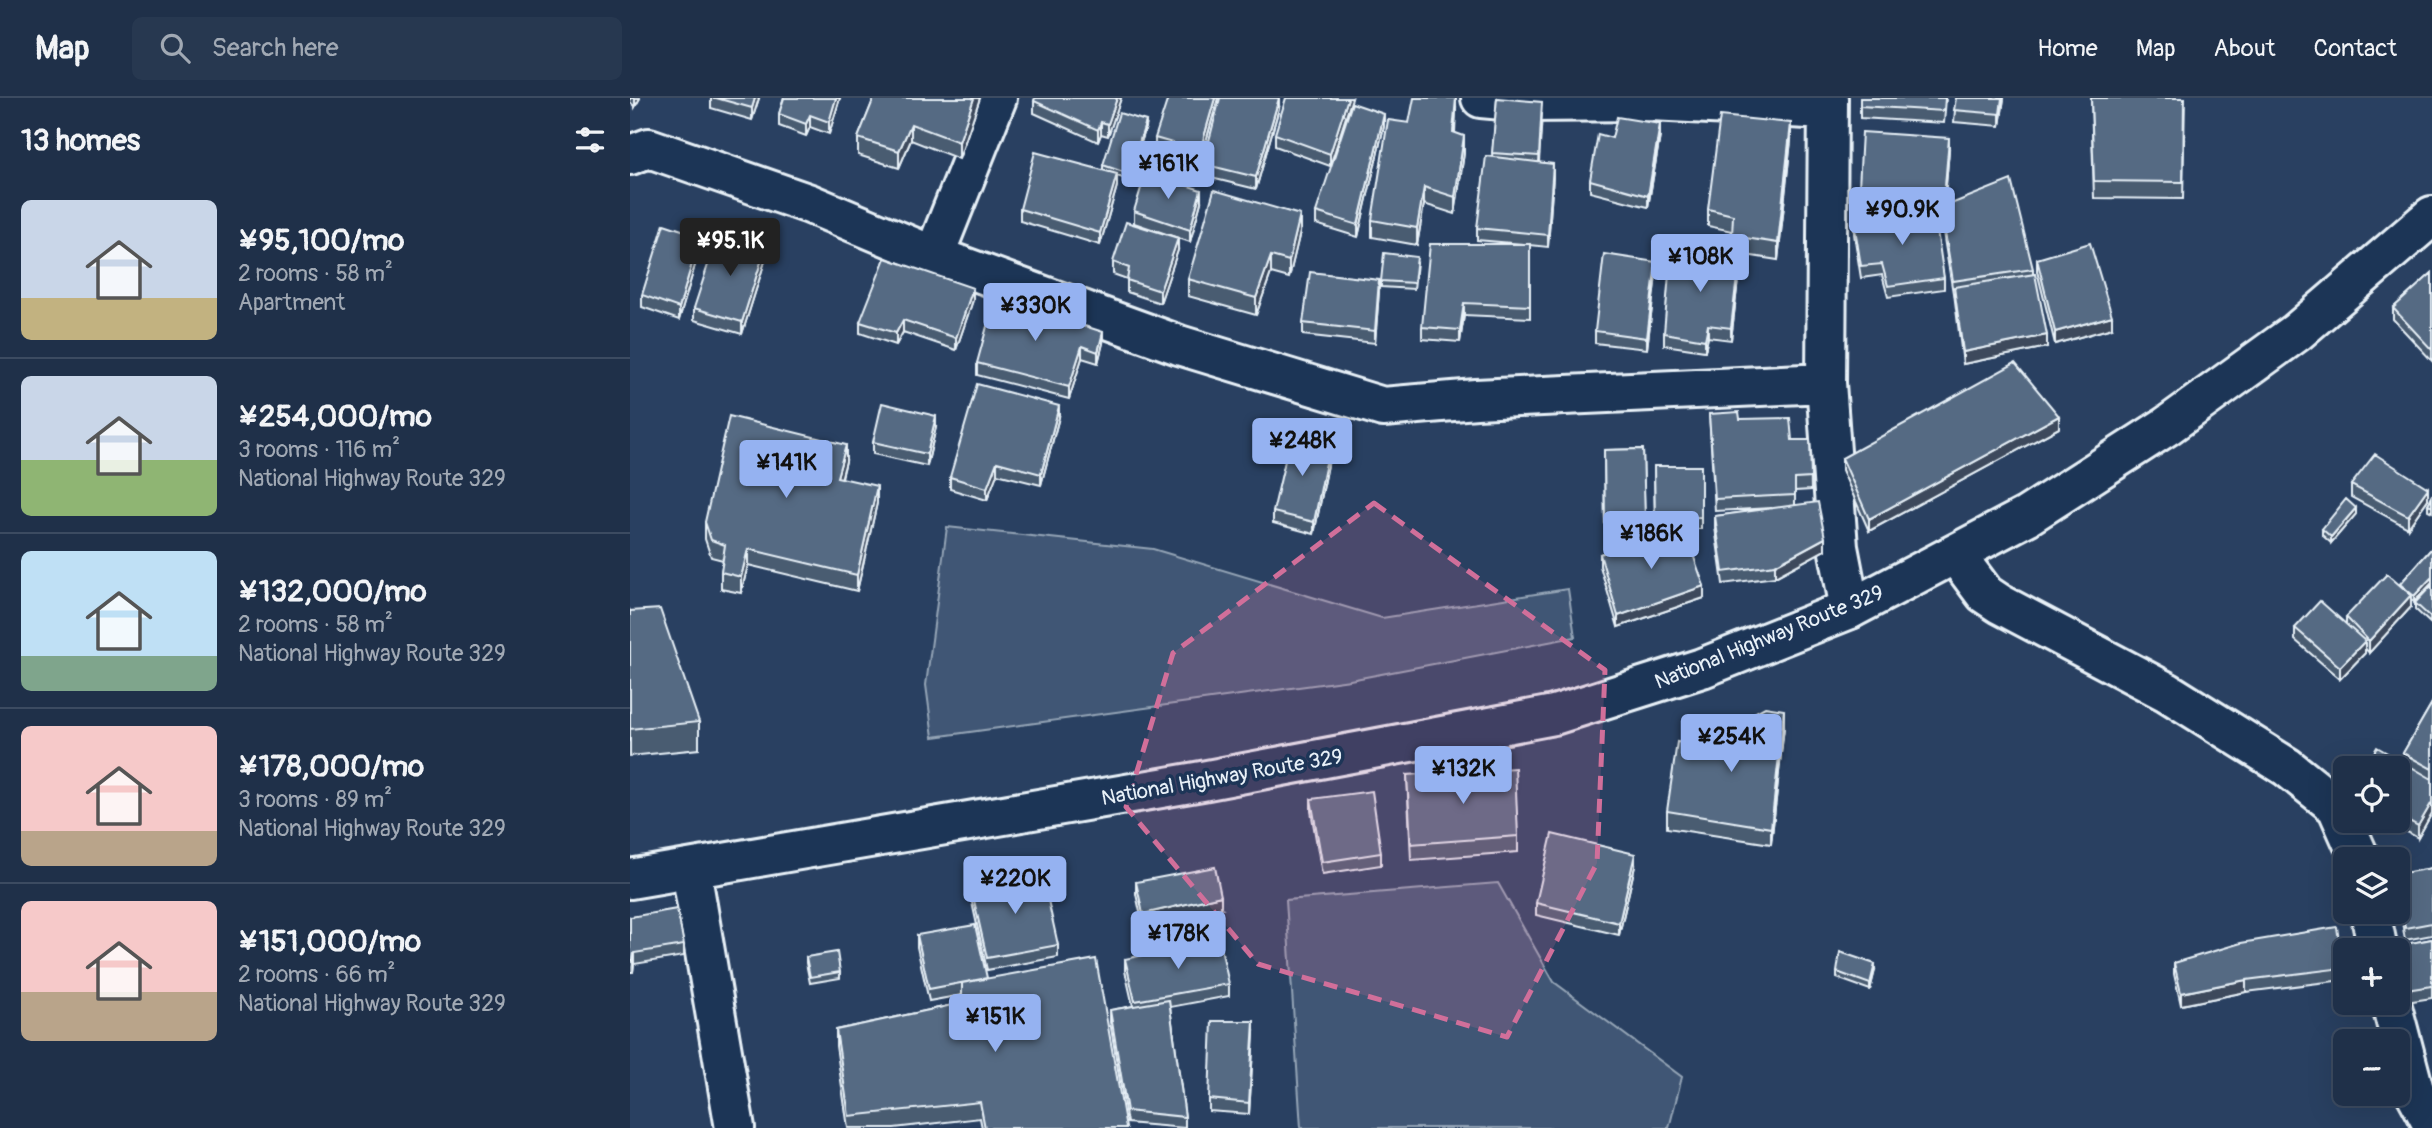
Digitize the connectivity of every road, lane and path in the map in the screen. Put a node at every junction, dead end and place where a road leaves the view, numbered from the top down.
1 (997, 98) edge
2 (1481, 98) edge
3 (1828, 104) edge
4 (630, 155) edge
5 (2429, 223) edge
6 (934, 256) junction
7 (1826, 383) junction
8 (1956, 555) junction
9 (1850, 609) junction
10 (2355, 847) edge
11 (691, 870) junction
12 (630, 879) edge
13 (2394, 1015) edge
14 (2432, 1123) edge
15 (735, 1128) edge

1 - 6 main road
2 - 3 main road
3 - 7 main road
4 - 6 main road
5 - 8 main road, National Highway Route 329
6 - 7 main road
7 - 9 main road
8 - 9 main road, National Highway Route 329
8 - 10 main road
9 - 11 main road, National Highway Route 329
11 - 12 main road, National Highway Route 329
11 - 15 main road
13 - 14 main road

